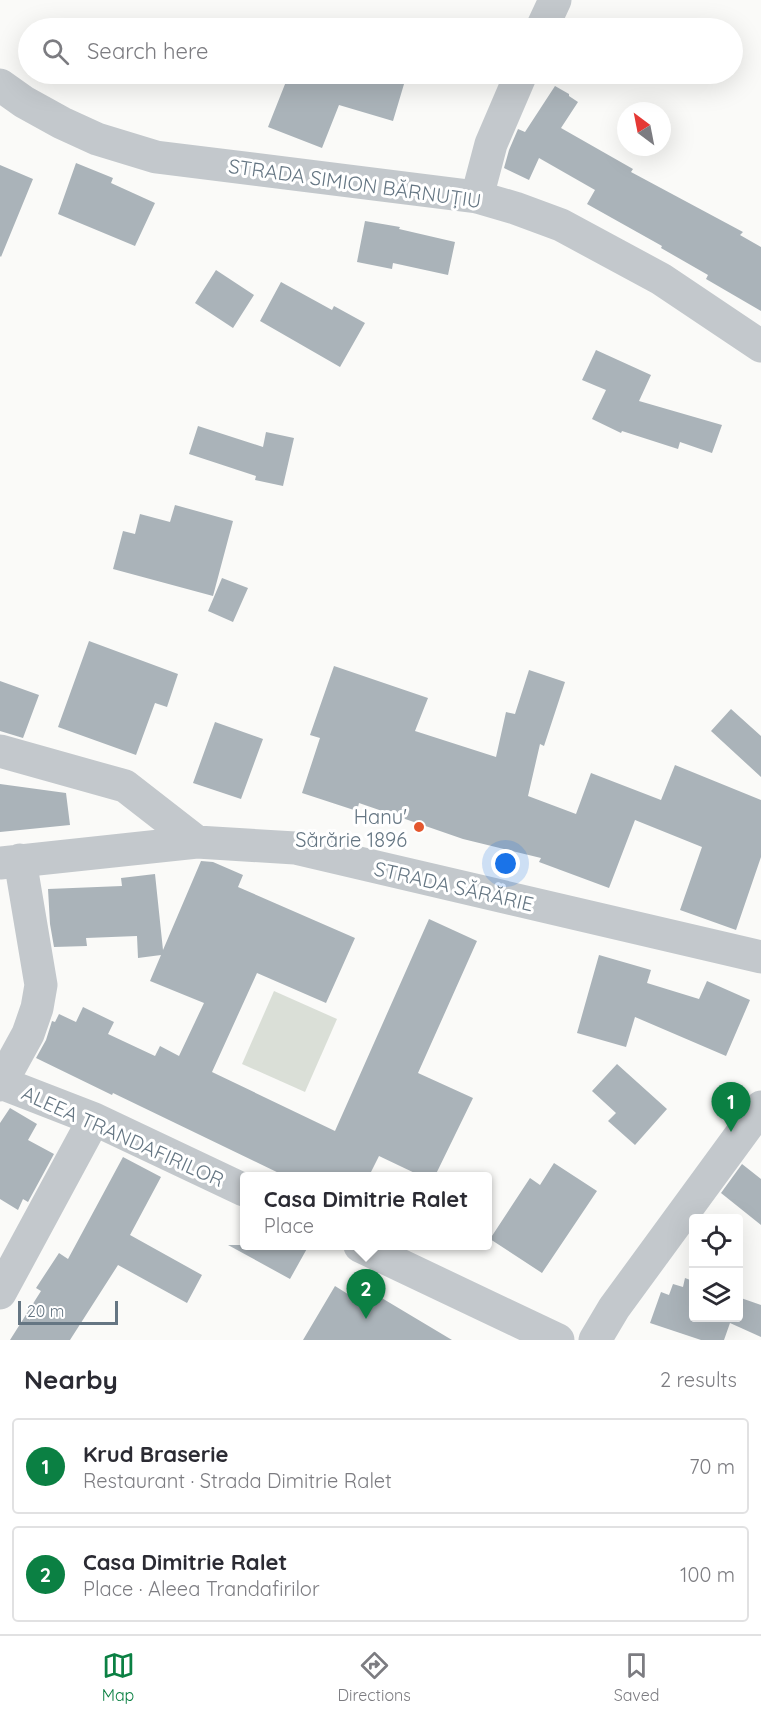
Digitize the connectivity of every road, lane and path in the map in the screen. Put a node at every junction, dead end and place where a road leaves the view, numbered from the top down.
1 (555, 0) edge
2 (547, 18) edge
3 (517, 84) edge
4 (0, 85) edge
5 (477, 197) junction
6 (761, 346) edge
7 (0, 751) edge
8 (197, 842) junction
9 (10, 862) edge
10 (761, 957) edge
11 (1, 1084) edge
12 (761, 1107) edge
13 (94, 1119) junction
14 (240, 1189) edge
15 (370, 1250) edge
16 (0, 1293) edge
17 (596, 1338) edge
18 (558, 1340) edge

1 - 2 street
3 - 5 street
4 - 5 street, STRADA SIMION BĂRNUȚIU
5 - 6 street, STRADA SIMION BĂRNUȚIU
7 - 8 street
8 - 9 street, STRADA SĂRĂRIE
8 - 10 street, STRADA SĂRĂRIE
9 - 11 street
11 - 13 street, ALEEA TRANDAFIRILOR
12 - 17 street
13 - 14 street, ALEEA TRANDAFIRILOR
13 - 16 street
15 - 18 street

